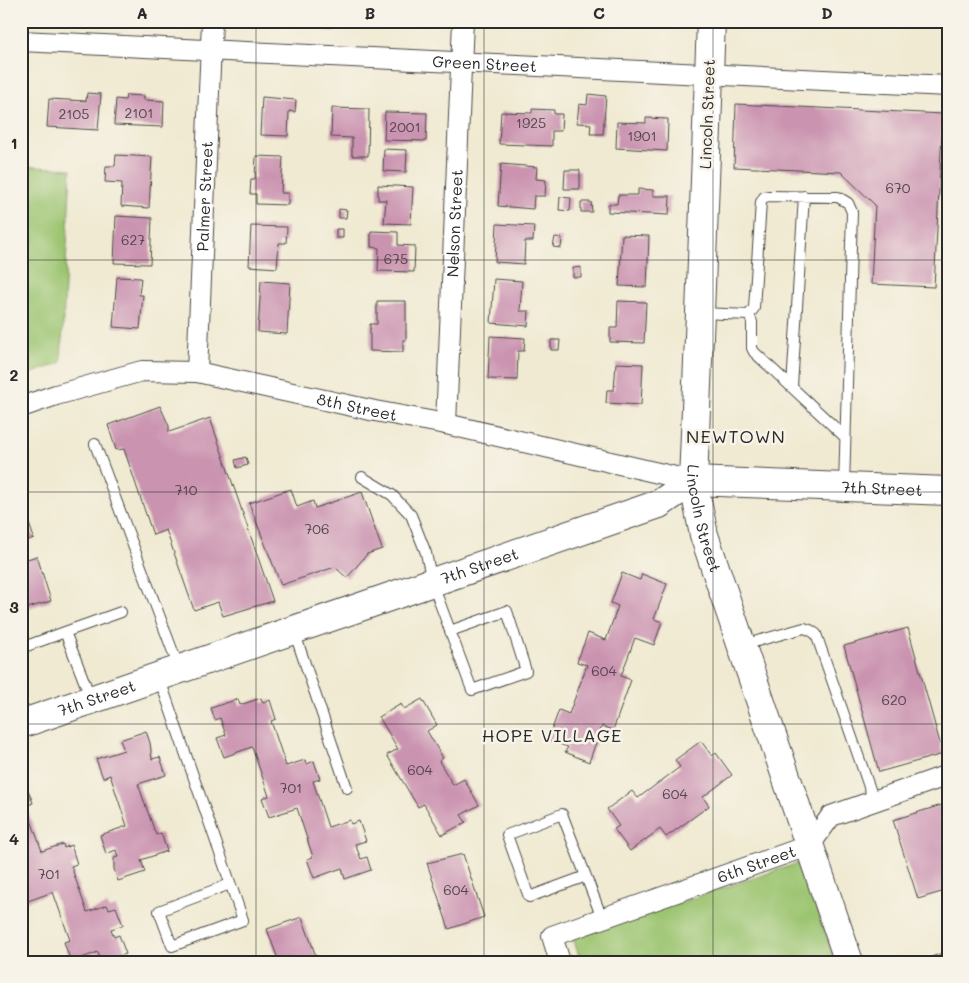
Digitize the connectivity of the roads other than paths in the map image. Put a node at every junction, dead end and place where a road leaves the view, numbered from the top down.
1 (212, 21) edge
2 (462, 21) edge
3 (711, 21) edge
4 (21, 41) edge
5 (211, 51) junction
6 (461, 63) junction
7 (708, 75) junction
8 (948, 86) edge
9 (804, 196) junction
10 (700, 313) junction
11 (749, 315) junction
12 (197, 372) junction
13 (792, 387) junction
14 (21, 407) edge
15 (446, 424) junction
16 (845, 437) junction
17 (95, 444) dead end
18 (362, 477) dead end
19 (693, 481) junction
20 (844, 488) junction
21 (948, 491) edge
22 (432, 582) junction
23 (121, 612) dead end
24 (293, 630) junction
25 (450, 631) junction
26 (65, 632) junction
27 (742, 645) junction
28 (21, 648) edge
29 (169, 673) junction
30 (91, 700) junction
31 (21, 724) edge
32 (948, 775) edge
33 (347, 788) dead end
34 (874, 801) junction
35 (810, 845) junction
36 (586, 876) junction
37 (230, 884) junction
38 (602, 918) junction
39 (948, 956) edge
40 (560, 962) edge
41 (849, 962) edge
42 (934, 962) edge

1 - 5 street, Palmer Street
2 - 6 street, Nelson Street
3 - 7 street, Lincoln Street
4 - 5 street, Green Street
5 - 6 street, Green Street
5 - 12 street, Palmer Street
6 - 7 street, Green Street
6 - 15 street, Nelson Street
7 - 8 street, Green Street
7 - 10 street, Lincoln Street
9 - 11 lane
9 - 13 lane
9 - 16 lane
10 - 11 lane
10 - 19 street, Lincoln Street
11 - 13 lane
12 - 14 street, 8th Street
12 - 15 street, 8th Street
13 - 16 lane
15 - 19 street, 8th Street
16 - 20 lane
17 - 29 lane
18 - 22 lane
19 - 20 street, 7th Street
19 - 22 street, 7th Street
19 - 27 street, Lincoln Street
20 - 21 street, 7th Street
22 - 24 street, 7th Street
22 - 25 lane
23 - 26 lane
24 - 29 street, 7th Street
24 - 33 lane
25 - 25 lane
26 - 28 lane
26 - 30 lane
27 - 34 lane
27 - 35 street, Lincoln Street
29 - 30 street, 7th Street
29 - 37 lane
30 - 31 street, 7th Street
32 - 34 street, 6th Street
34 - 35 street, 6th Street
35 - 38 street, 6th Street
35 - 41 street, Lincoln Street
36 - 36 lane
36 - 38 lane
37 - 37 lane
38 - 40 street, 6th Street
39 - 42 lane

